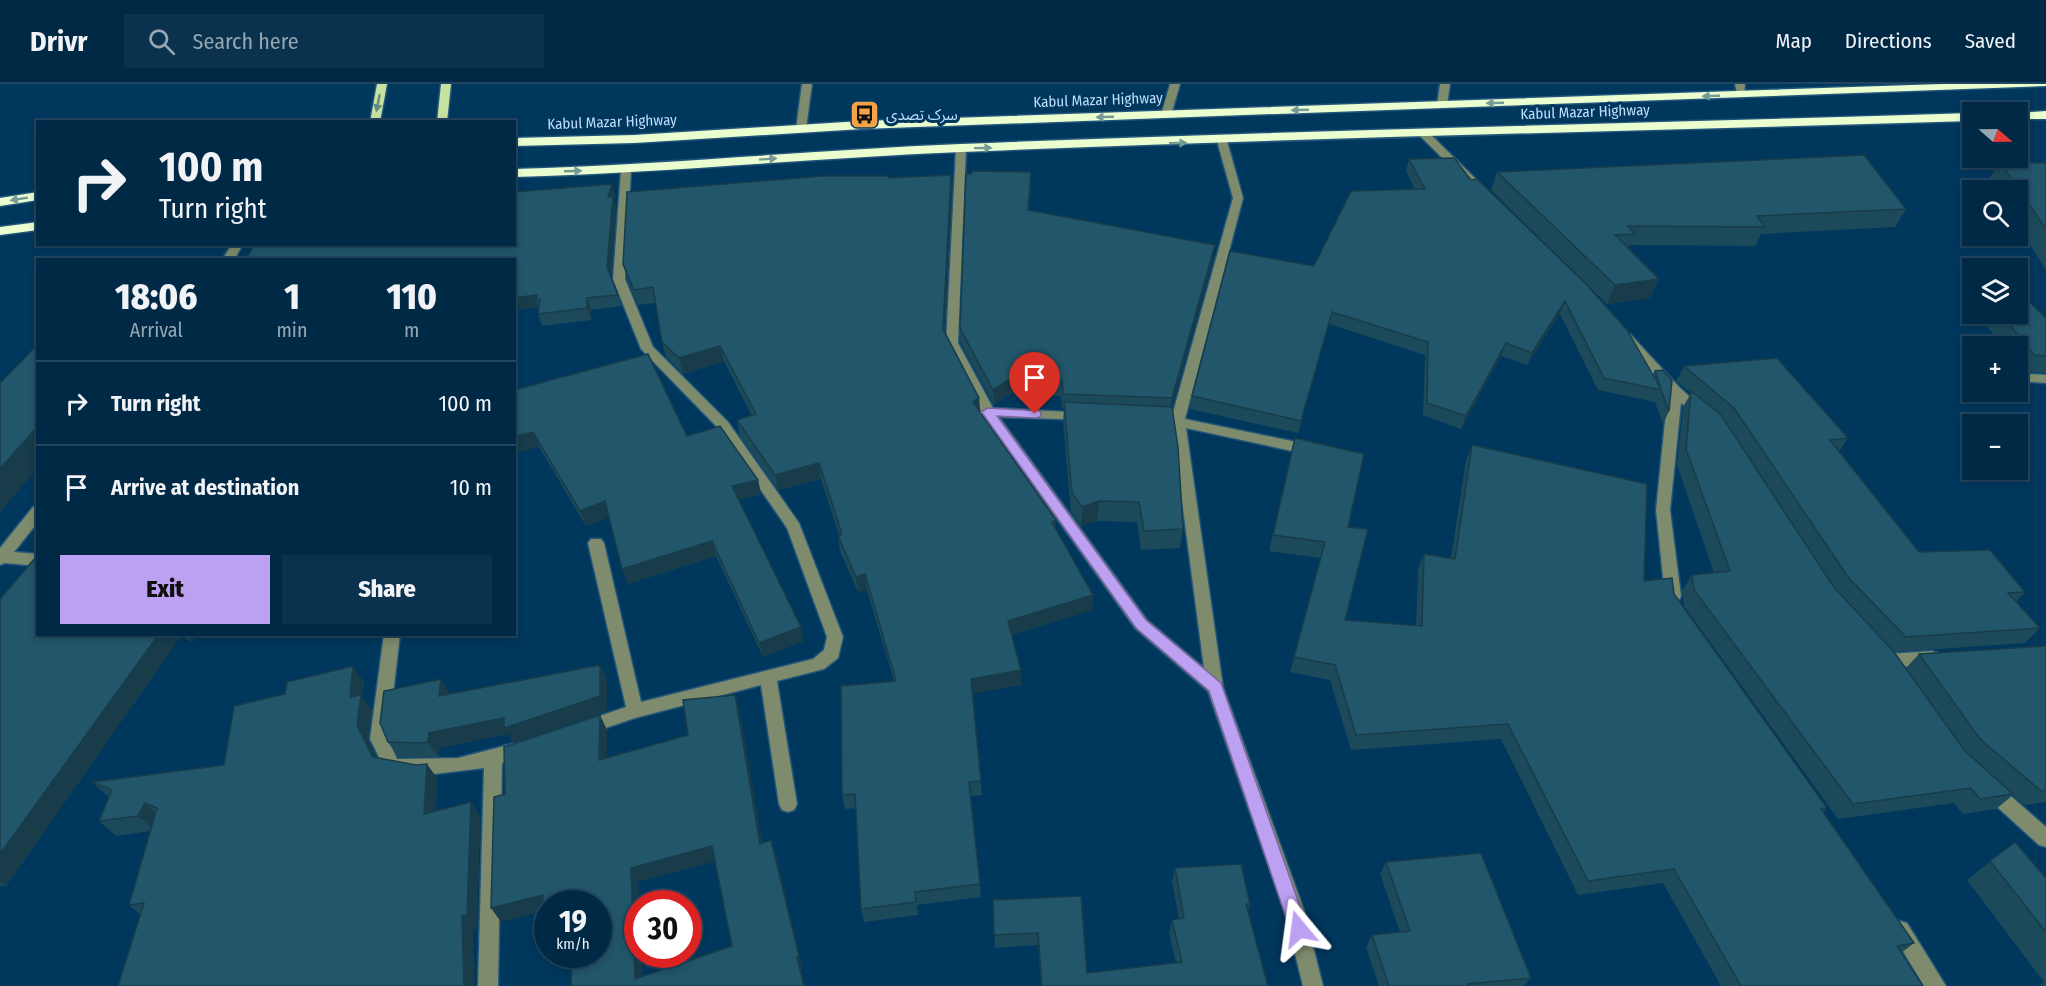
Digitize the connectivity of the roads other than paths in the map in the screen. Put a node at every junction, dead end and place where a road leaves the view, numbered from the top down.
1 (382, 84) edge
2 (446, 84) edge
3 (807, 84) edge
4 (1174, 84) edge
5 (1445, 84) edge
6 (2042, 84) edge
7 (1740, 89) edge
8 (1443, 105) junction
9 (1166, 115) junction
10 (2046, 115) edge
11 (2028, 116) edge
12 (1962, 117) edge
13 (375, 120) edge
14 (442, 120) edge
15 (801, 129) junction
16 (1423, 133) junction
17 (1222, 141) junction
18 (516, 142) edge
19 (961, 148) junction
20 (626, 170) junction
21 (516, 173) edge
22 (36, 196) edge
23 (1492, 200) edge
24 (0, 202) edge
25 (36, 226) edge
26 (0, 231) edge
27 (1616, 325) edge
28 (2028, 378) edge
29 (2046, 379) edge
30 (1675, 391) junction
31 (988, 412) junction
32 (1095, 417) edge
33 (1154, 419) edge
34 (1178, 420) junction
35 (1718, 427) edge
36 (1322, 453) edge
37 (36, 514) edge
38 (596, 543) dead end
39 (1, 558) edge
40 (36, 560) edge
41 (1674, 608) edge
42 (392, 636) edge
43 (1944, 657) edge
44 (768, 677) junction
45 (1900, 679) edge
46 (1215, 687) junction
47 (635, 711) junction
48 (570, 733) edge
49 (537, 744) edge
50 (493, 759) junction
51 (1975, 776) edge
52 (788, 804) dead end
53 (2046, 839) edge
54 (1892, 917) edge
55 (488, 986) edge
56 (1313, 986) edge
57 (1936, 986) edge

1 -> 13 main road
2 - 14 main road
3 - 15 street
4 - 9 street
5 - 8 street
6 - 7 highway, Kabul Mazar Highway
7 -> 8 highway, Kabul Mazar Highway
8 -> 9 highway, Kabul Mazar Highway
9 -> 15 highway, Kabul Mazar Highway
10 - 11 highway
12 - 16 highway, Kabul Mazar Highway
15 - 18 highway, Kabul Mazar Highway
16 - 17 highway, Kabul Mazar Highway
16 - 23 street
19 -> 17 highway, Kabul Mazar Highway
17 - 34 street
20 -> 19 highway, Kabul Mazar Highway
19 - 31 street
21 -> 20 highway, Kabul Mazar Highway
20 - 44 street
22 -> 24 highway
25 - 26 highway
27 - 30 street
28 - 29 street
30 - 35 street
30 - 41 street
31 - 32 street
31 - 46 street
33 - 34 street
34 - 36 street
34 - 46 street
37 - 39 street
38 - 47 street
39 - 40 street
42 - 50 street
43 - 45 street
44 - 47 street
44 - 52 street
46 - 56 street
47 - 48 street
49 - 50 street
50 - 55 street
51 - 53 street
54 - 57 street

